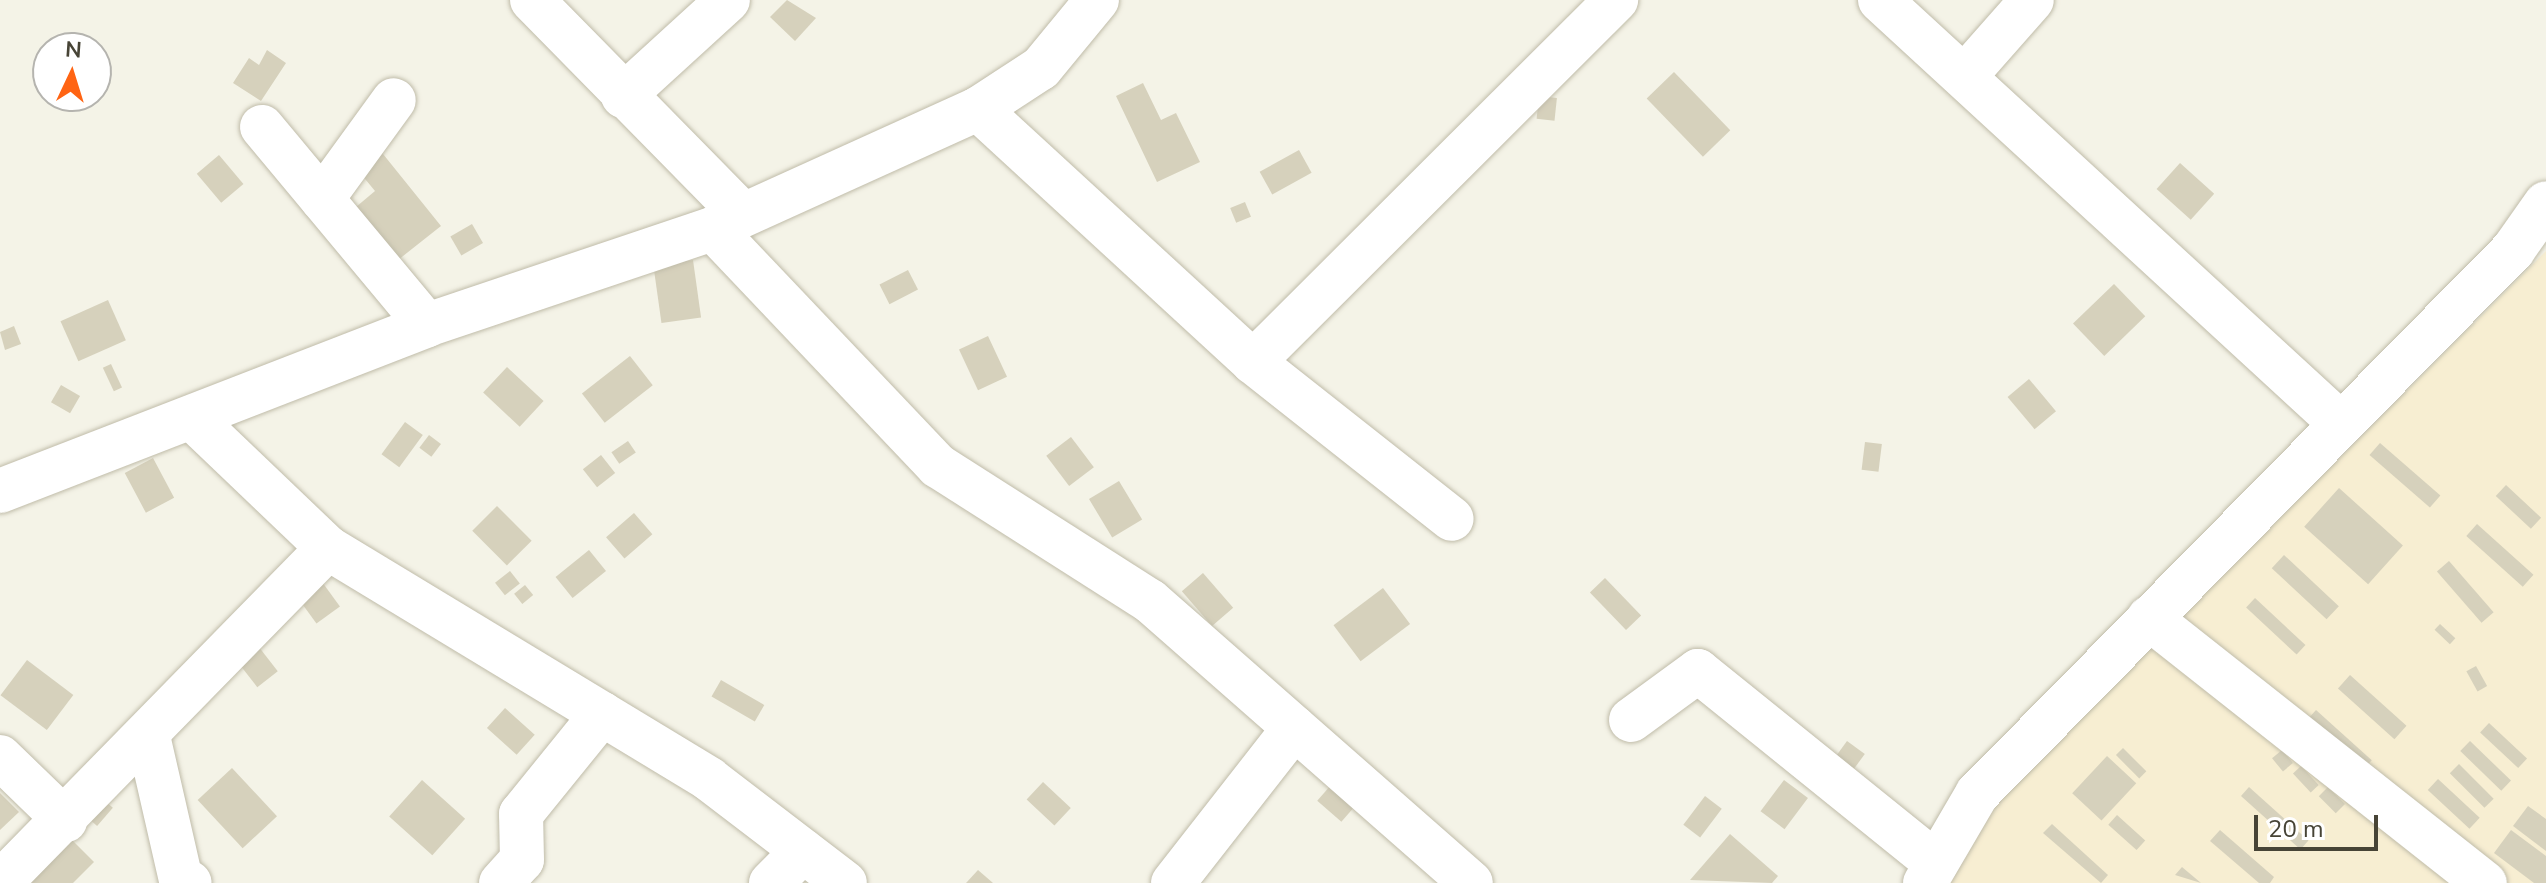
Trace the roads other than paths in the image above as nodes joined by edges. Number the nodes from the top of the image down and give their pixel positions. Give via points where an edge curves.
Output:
1 (532, 0) edge
2 (728, 0) edge
3 (1097, 0) edge
4 (1616, 0) edge
5 (1880, 0) edge
6 (2032, 0) edge
7 (1965, 76) junction
8 (623, 96) junction
9 (394, 100) dead end
10 (978, 109) junction
11 (262, 127) dead end
12 (322, 199) junction
13 (2546, 203) edge
14 (728, 221) junction
15 (2529, 253) edge
16 (427, 325) junction
17 (1253, 362) junction
18 (193, 419) junction
19 (2340, 423) junction
20 (0, 491) edge
21 (1452, 519) dead end
22 (328, 548) junction
23 (2149, 618) junction
24 (602, 714) junction
25 (1631, 720) dead end
26 (1294, 728) junction
27 (148, 736) junction
28 (0, 757) edge
29 (65, 820) junction
30 (803, 851) junction
31 (1930, 873) edge
32 (0, 883) edge
33 (190, 883) edge
34 (501, 883) edge
35 (771, 883) edge
36 (845, 883) edge
37 (1173, 883) edge
38 (1471, 883) edge
39 (2485, 883) edge

1 - 8 street
2 - 8 street
3 - 10 street via 1041,68
4 - 17 street
5 - 7 street
6 - 7 street
7 - 19 street
8 - 14 street
9 - 12 street
10 - 14 street
10 - 17 street
11 - 12 street
12 - 16 street
13 - 15 street
14 - 16 street
14 - 26 street via 938,466 1150,601
15 - 19 street
16 - 18 street
17 - 21 street
18 - 20 street
18 - 22 street
19 - 23 street
22 - 24 street
22 - 27 street
23 - 31 street via 1977,794
23 - 39 street
24 - 30 street via 709,779
24 - 34 street via 521,814 522,860
25 - 31 street via 1698,671
26 - 37 street
26 - 38 street
27 - 29 street
27 - 33 street via 181,880
28 - 29 street
29 - 32 street
30 - 35 street
30 - 36 street

